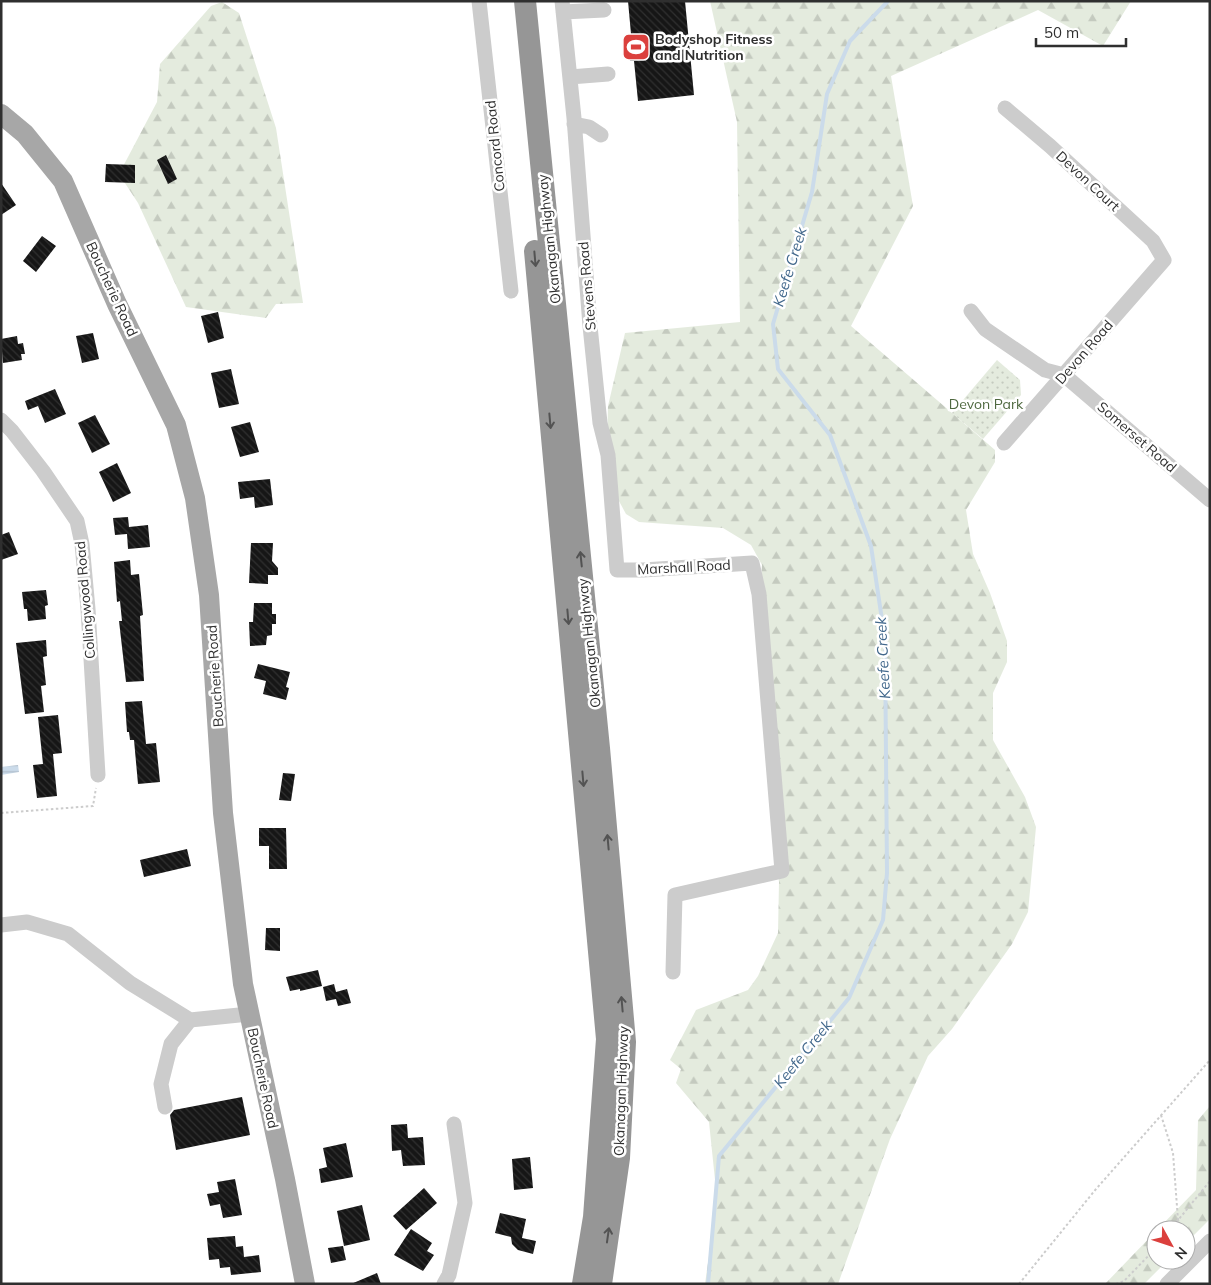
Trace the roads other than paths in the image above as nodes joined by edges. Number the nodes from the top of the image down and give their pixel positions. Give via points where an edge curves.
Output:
1 (479, 1) edge
2 (511, 1) edge
3 (525, 1) edge
4 (563, 7) edge
5 (604, 10) dead end
6 (608, 74) dead end
7 (570, 77) junction
8 (1005, 108) dead end
9 (1, 114) edge
10 (574, 124) junction
11 (601, 134) dead end
12 (1164, 260) joint
13 (511, 291) dead end
14 (970, 311) dead end
15 (1064, 375) junction
16 (1, 420) edge
17 (1004, 443) dead end
18 (1210, 500) edge
19 (617, 570) joint
20 (98, 775) road end
21 (1, 925) edge
22 (673, 972) dead end
23 (249, 1014) junction
24 (190, 1020) junction
25 (165, 1107) dead end
26 (454, 1124) dead end
27 (1210, 1241) edge
28 (1171, 1282) edge
29 (305, 1284) edge
30 (444, 1284) edge
31 (583, 1284) edge
32 (601, 1284) edge

1 - 13 street, Concord Road
2 -> 31 highway, Okanagan Highway via 606,1039 594,1217
32 -> 3 highway, Okanagan Highway via 619,1158 626,1042
4 - 5 street
4 - 7 street, Stevens Road
6 - 7 street
7 - 10 street, Stevens Road
8 - 12 street, Devon Court via 1153,241
9 - 23 main road, Boucherie Road via 25,134 62,181 176,425 195,498 209,595 223,813
10 - 11 street
10 - 19 street, Stevens Road via 590,326 600,423 608,455
12 - 15 street, Devon Road
14 - 15 street via 985,329 1037,365
15 - 17 street, Devon Road
15 - 18 street, Somerset Road
16 - 20 street, Collingwood Road via 43,471 77,521 88,609
19 - 22 street, Marshall Road via 752,563 759,594 782,871 675,895
21 - 24 street via 28,922 68,934 130,983
23 - 24 street
23 - 29 main road, Boucherie Road
24 - 25 street via 171,1044 160,1084
26 - 30 street via 464,1203 449,1275
27 - 28 street

